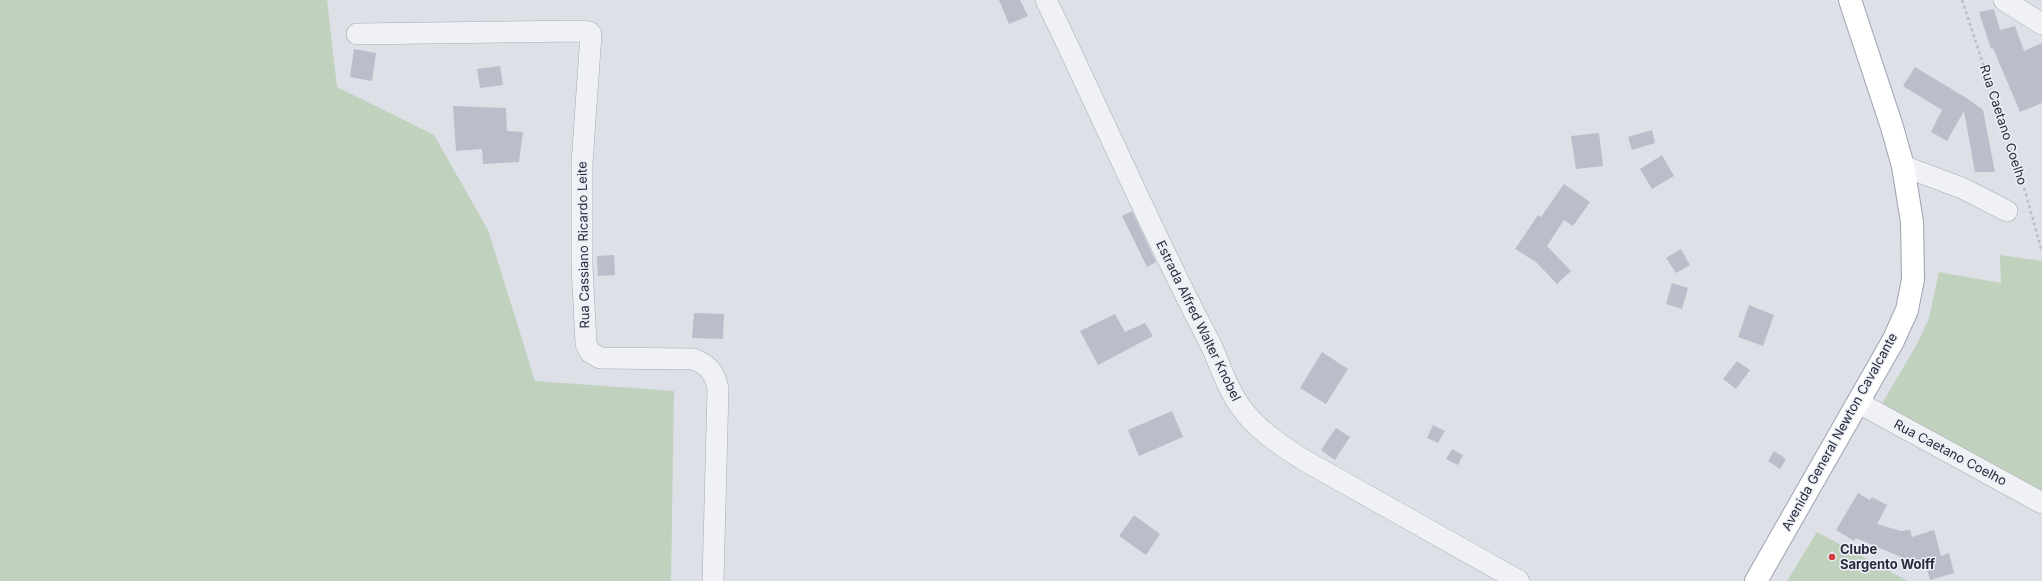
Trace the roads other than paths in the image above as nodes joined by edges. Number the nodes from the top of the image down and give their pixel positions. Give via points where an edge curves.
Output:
1 (1046, 0) edge
2 (1850, 0) edge
3 (2004, 0) edge
4 (2042, 24) edge
5 (357, 34) dead end
6 (1903, 166) junction
7 (2007, 211) dead end
8 (1858, 403) junction
9 (2042, 503) edge
10 (713, 581) edge
11 (1520, 581) edge
12 (1756, 581) edge

1 - 11 street, Estrada Alfred Walter Knobel via 1156,237 1240,406 1256,425 1276,442
2 - 6 main road, Avenida General Newton Cavalcante
3 - 4 street
5 - 10 street, Rua Cassiano Ricardo Leite via 584,31 591,34 582,164 582,265 586,344 590,352 605,359 702,362 716,377 718,389
6 - 7 street via 1962,188
6 - 8 main road, Avenida General Newton Cavalcante via 1912,222 1913,279 1907,310 1900,326
8 - 9 street, Rua Caetano Coelho
8 - 12 main road, Avenida General Newton Cavalcante

